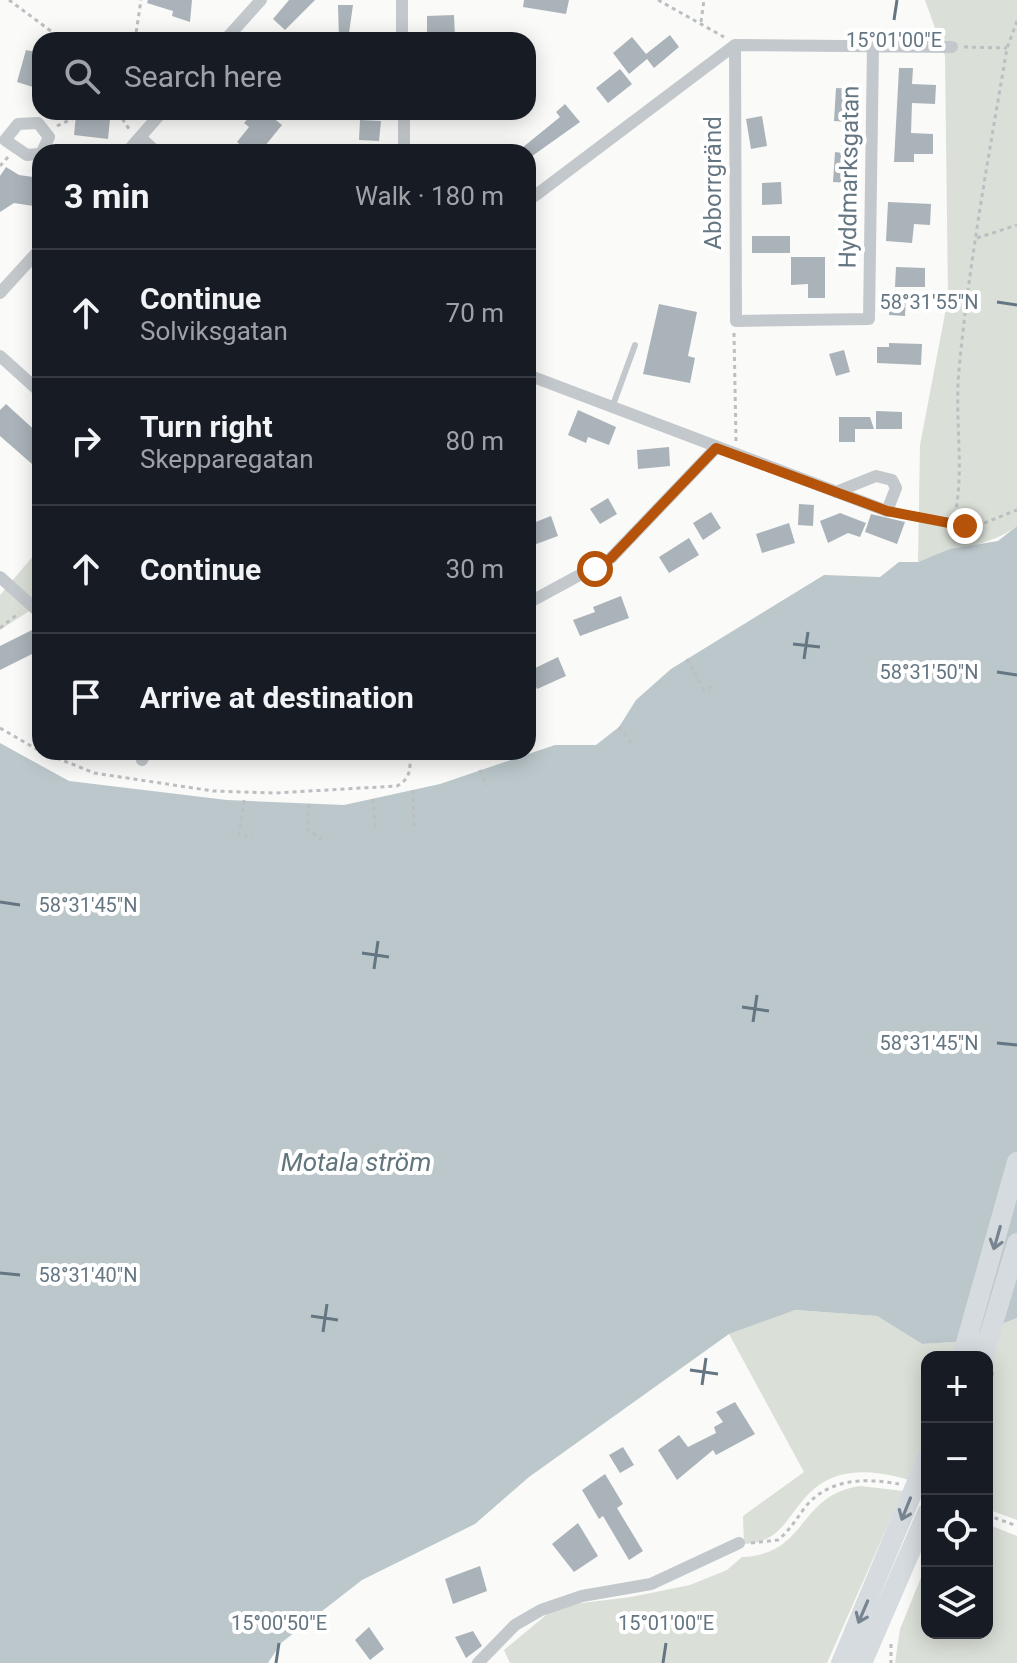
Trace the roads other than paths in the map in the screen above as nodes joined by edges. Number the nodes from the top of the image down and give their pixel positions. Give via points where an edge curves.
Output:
1 (261, 0) edge
2 (402, 0) edge
3 (232, 32) edge
4 (402, 32) edge
5 (735, 45) junction
6 (873, 47) junction
7 (952, 47) road end
8 (155, 120) edge
9 (404, 120) edge
10 (140, 137) junction
11 (3, 138) edge
12 (48, 144) edge
13 (134, 144) edge
14 (147, 144) edge
15 (404, 144) edge
16 (32, 154) edge
17 (536, 195) edge
18 (32, 258) edge
19 (0, 293) edge
20 (736, 321) joint
21 (635, 345) dead end
22 (0, 356) edge
23 (536, 378) edge
24 (32, 385) edge
25 (613, 405) junction
26 (716, 448) junction
27 (836, 492) junction
28 (0, 577) edge
29 (536, 599) edge
30 (32, 605) edge
31 (1017, 1162) edge
32 (1017, 1243) edge
33 (964, 1351) edge
34 (985, 1351) edge
35 (921, 1478) edge
36 (921, 1523) edge
37 (739, 1543) road end
38 (895, 1565) junction
39 (478, 1663) edge
40 (841, 1663) edge
41 (862, 1663) edge

1 - 3 street
2 - 4 street
5 - 6 street
5 - 17 street
5 - 20 street, Abborrgränd
6 - 7 street
6 - 20 street, Hyddmarksgatan via 869,319
8 - 10 street
9 - 15 street
10 - 13 street
10 - 14 street
11 - 12 street via 13,127 38,123 47,131
11 - 16 street
18 - 19 street
21 - 25 lane
22 - 24 street
23 - 25 street
25 - 26 street
26 - 27 street
26 - 29 street via 611,558
27 - 27 street via 884,476 896,488 887,511
28 - 30 street
31 -> 33 highway
32 - 34 highway
35 -> 38 highway
36 - 38 highway
37 - 39 street via 651,1584 582,1596 541,1610 515,1625
38 -> 40 highway
38 - 41 highway

